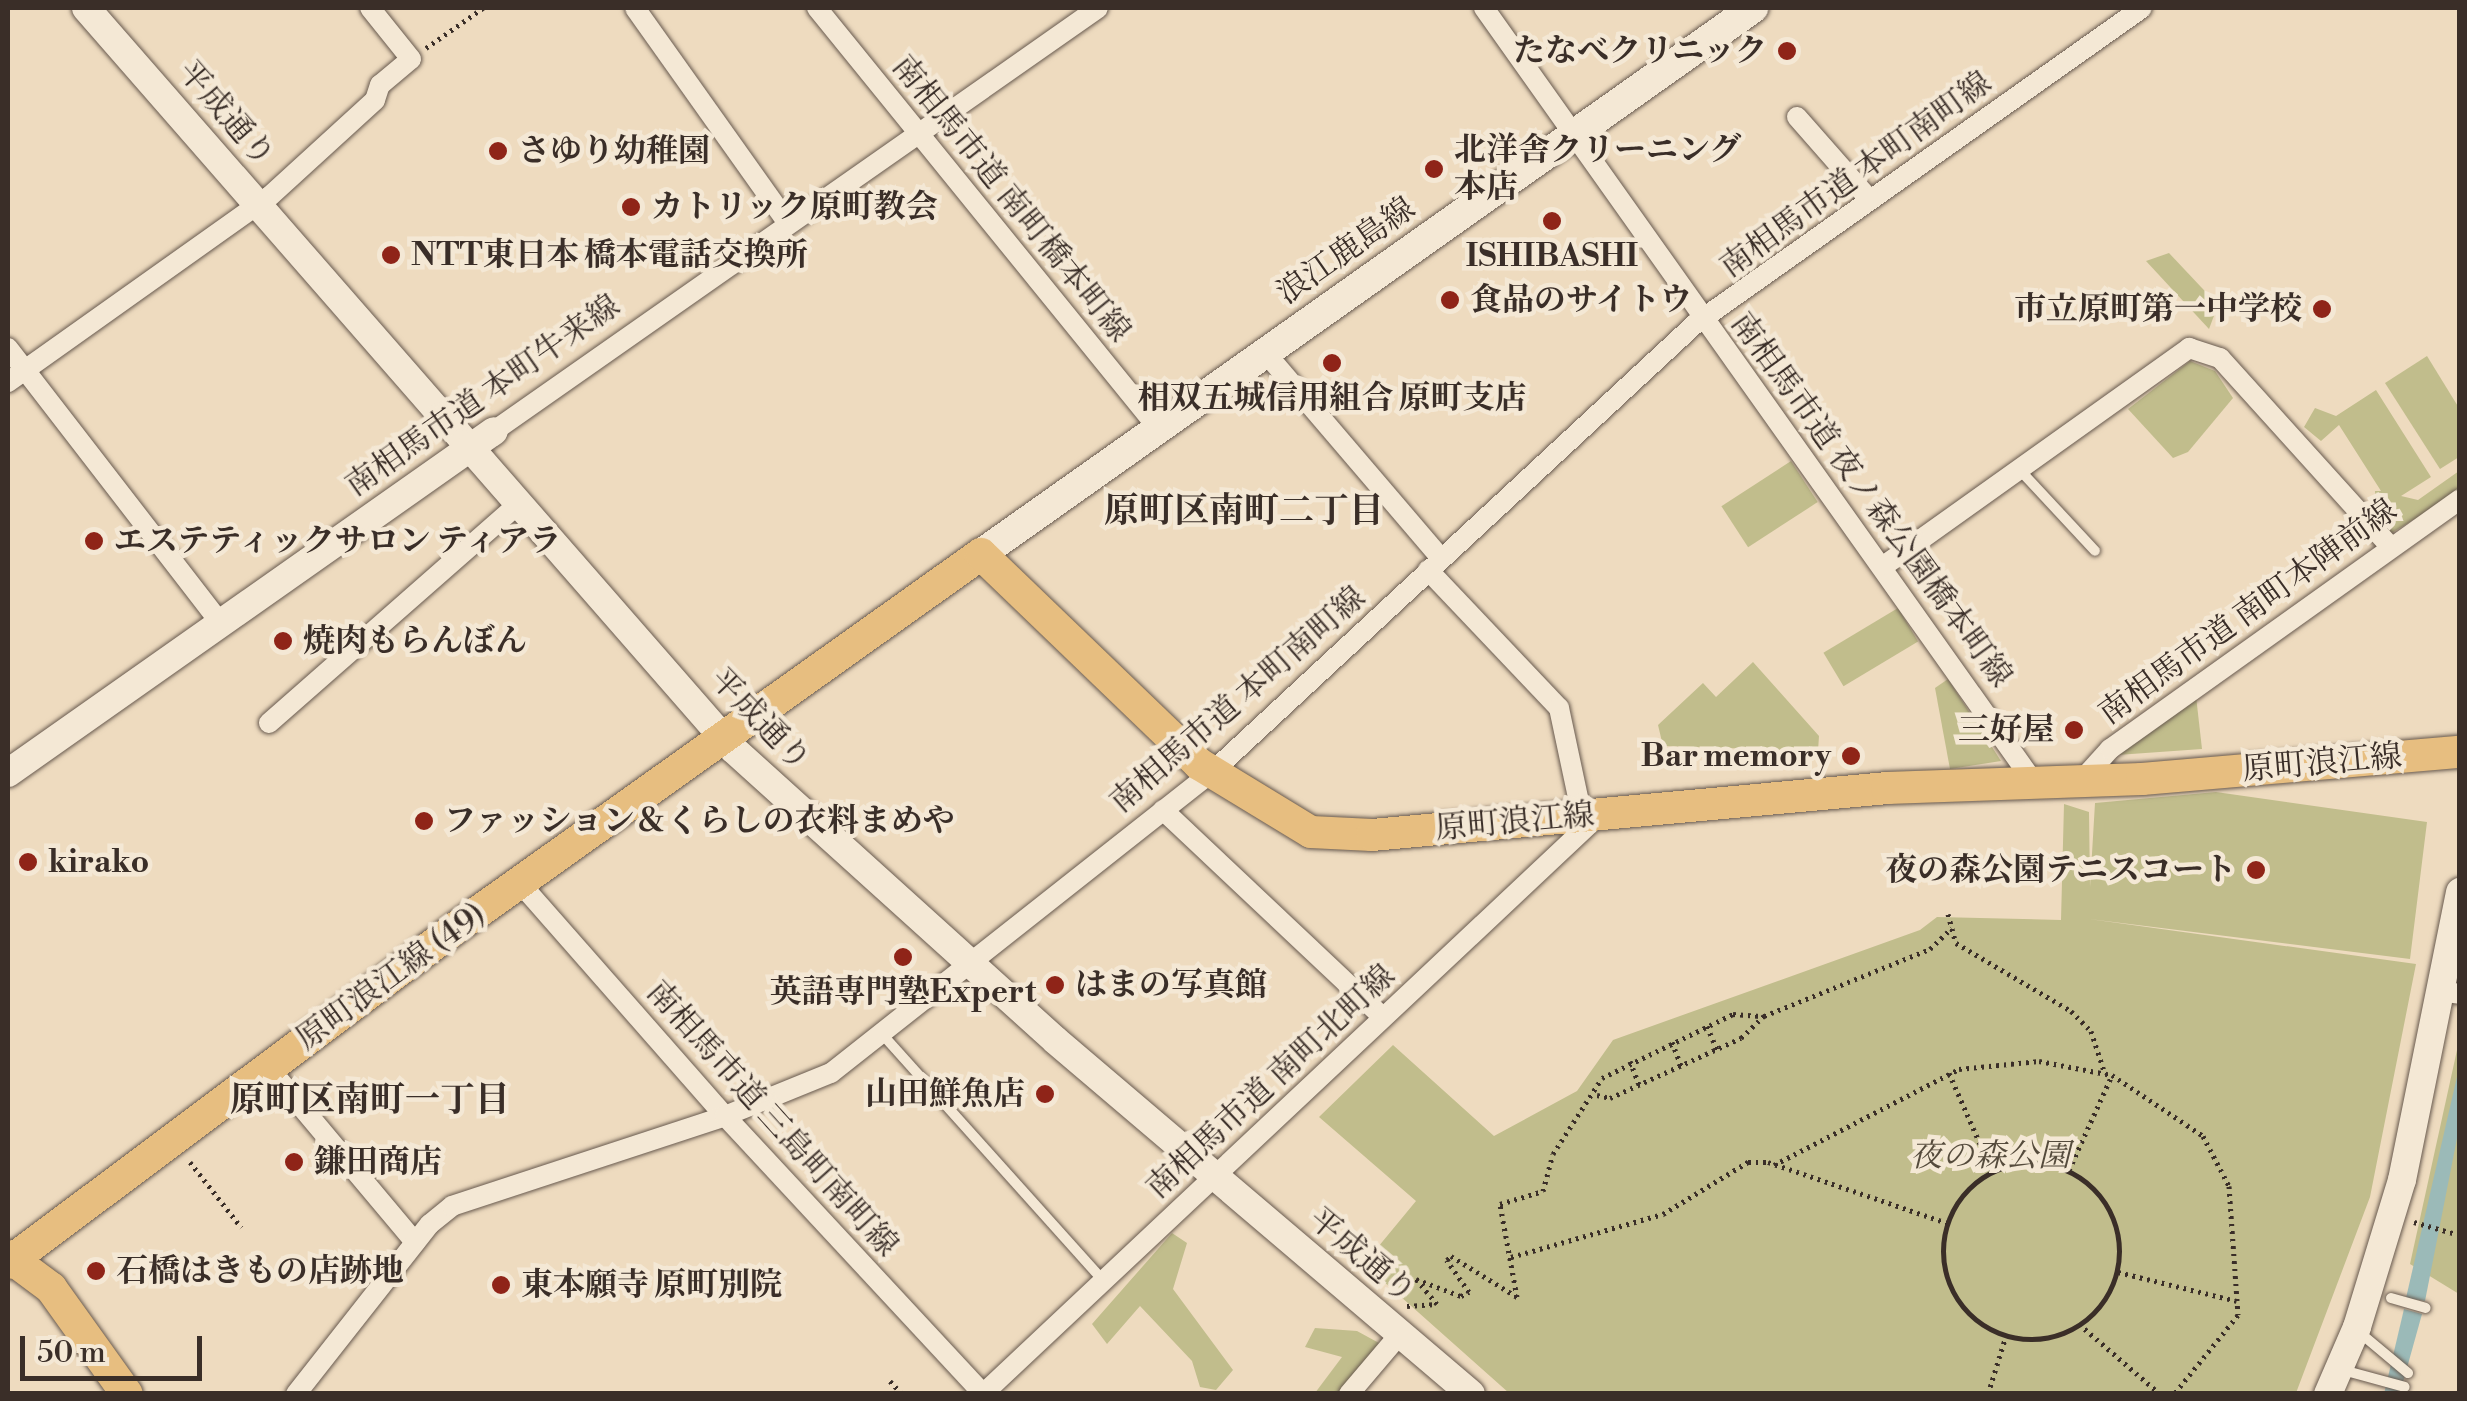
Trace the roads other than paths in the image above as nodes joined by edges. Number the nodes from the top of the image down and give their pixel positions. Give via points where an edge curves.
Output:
1 (86, 8) edge
2 (370, 8) edge
3 (635, 8) edge
4 (817, 8) edge
5 (1098, 8) edge
6 (1484, 8) edge
7 (1753, 8) edge
8 (2139, 8) edge
9 (1798, 117) dead end
10 (916, 131) junction
11 (1575, 135) junction
12 (1869, 199) junction
13 (258, 203) junction
14 (788, 223) junction
15 (1704, 318) junction
16 (8, 348) edge
17 (1264, 351) junction
18 (16, 376) edge
19 (1158, 428) junction
20 (483, 439) junction
21 (2018, 468) junction
22 (2460, 499) edge
23 (521, 502) junction
24 (2389, 545) junction
25 (2095, 551) dead end
26 (981, 554) junction
27 (1434, 564) junction
28 (1885, 566) junction
29 (220, 622) junction
30 (269, 723) dead end
31 (725, 735) junction
32 (2460, 752) edge
33 (8, 773) edge
34 (1211, 773) junction
35 (2080, 783) junction
36 (2035, 784) junction
37 (1163, 810) junction
38 (1590, 815) junction
39 (520, 882) junction
40 (2460, 892) edge
41 (970, 963) junction
42 (2449, 993) edge
43 (1383, 1017) junction
44 (882, 1034) junction
45 (268, 1067) junction
46 (725, 1116) junction
47 (1214, 1177) junction
48 (416, 1242) junction
49 (9, 1259) edge
50 (1104, 1281) junction
51 (2390, 1298) dead end
52 (2426, 1308) dead end
53 (2356, 1330) junction
54 (1400, 1334) junction
55 (2408, 1373) dead end
56 (2333, 1381) edge
57 (2405, 1388) dead end
58 (127, 1394) edge
59 (296, 1394) edge
60 (983, 1394) edge
61 (1349, 1394) edge
62 (1471, 1394) edge

1 - 13 street, 平成通り
2 - 13 street via 412,59
3 - 14 street
4 - 10 street, 南相馬市道 南町橋本町線
5 - 10 street, 南相馬市道 本町牛来線
6 - 11 street, 南相馬市道 夜ノ森公園橋本町線
7 - 11 main road, 浪江鹿島線
8 - 12 street, 南相馬市道 本町南町線
9 - 12 street
10 - 14 street, 南相馬市道 本町牛来線
10 - 19 street, 南相馬市道 南町橋本町線
11 - 15 street, 南相馬市道 夜ノ森公園橋本町線
11 - 17 main road, 浪江鹿島線
12 - 15 street, 南相馬市道 本町南町線
13 - 18 street
13 - 20 street, 平成通り
14 - 20 street, 南相馬市道 本町牛来線
15 - 27 street, 南相馬市道 本町南町線
15 - 28 street, 南相馬市道 夜ノ森公園橋本町線
16 - 18 street
17 - 19 main road, 浪江鹿島線
17 - 27 street
18 - 29 street
19 - 26 main road, 浪江鹿島線
20 - 23 street, 平成通り
20 - 29 street, 南相馬市道 本町牛来線
21 - 24 street via 2178,350 2201,350 2220,358
21 - 25 lane
21 - 28 street
22 - 24 street, 南相馬市道 南町本陣前線
23 - 30 street
23 - 31 street, 平成通り
24 - 35 street, 南相馬市道 南町本陣前線 via 2110,750
26 - 31 main road
26 - 34 main road, 原町浪江線
27 - 34 street, 南相馬市道 本町南町線
27 - 38 street via 1560,708
28 - 36 street, 南相馬市道 夜ノ森公園橋本町線
29 - 33 street, 南相馬市道 本町牛来線
31 - 39 main road, 原町浪江線 (49)
31 - 41 street, 平成通り
32 - 35 main road, 原町浪江線
34 - 37 street, 南相馬市道 本町南町線
34 - 38 main road, 原町浪江線 via 1288,822 1324,834
35 - 36 main road, 原町浪江線
36 - 38 main road, 原町浪江線 via 1886,788
37 - 41 street, 南相馬市道 本町南町線
37 - 43 street
38 - 43 street, 南相馬市道 南町北町線
39 - 45 main road, 原町浪江線 (49)
39 - 46 street, 南相馬市道 三島町南町線
40 - 42 street
41 - 44 street, 南相馬市道 本町南町線
41 - 47 street, 平成通り
42 - 53 street
43 - 47 street, 南相馬市道 南町北町線
44 - 46 street, 南相馬市道 本町南町線 via 826,1077
44 - 50 lane
45 - 48 street
45 - 49 main road, 原町浪江線 (49)
46 - 48 street, 南相馬市道 本町南町線 via 463,1201 438,1216
46 - 60 street, 南相馬市道 三島町南町線
47 - 50 street, 南相馬市道 南町北町線
47 - 54 street, 平成通り
48 - 59 street, 南相馬市道 本町南町線
49 - 58 main road via 51,1288
50 - 60 street, 南相馬市道 南町北町線
51 - 52 lane
53 - 55 lane
53 - 56 street
54 - 61 street
54 - 62 street, 平成通り
56 - 57 lane

